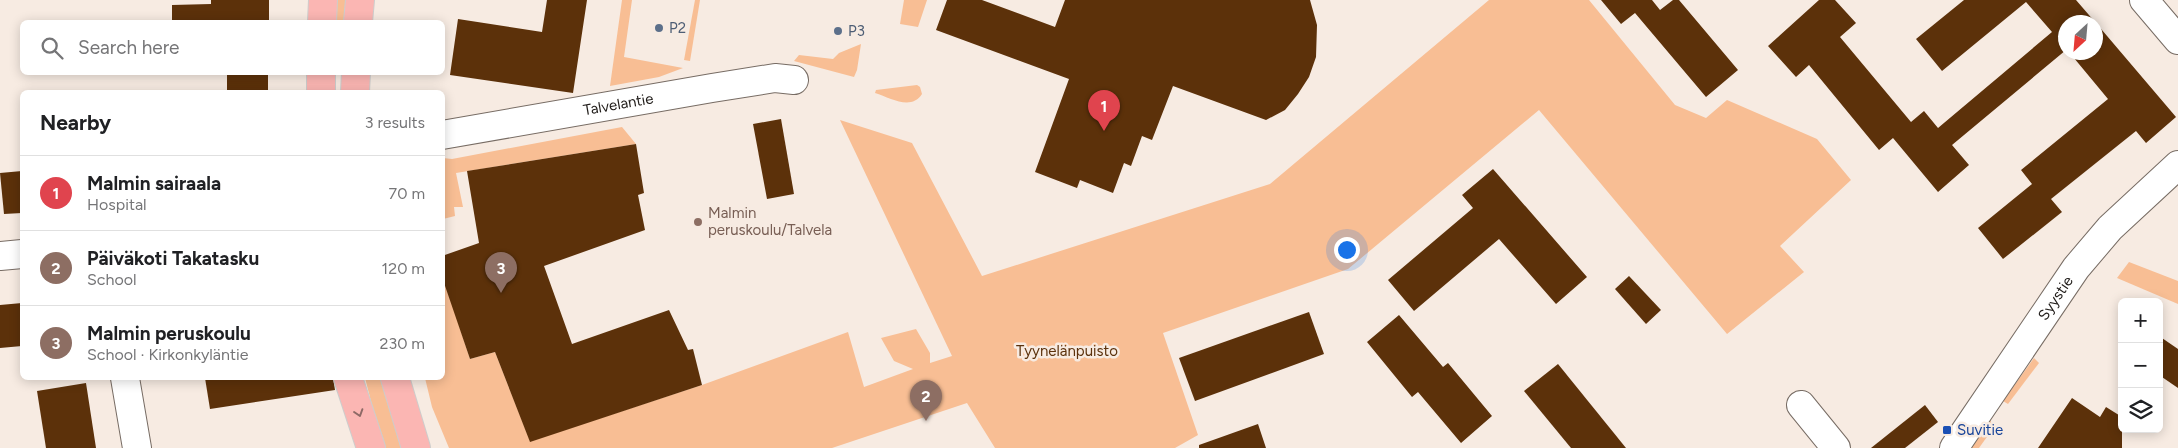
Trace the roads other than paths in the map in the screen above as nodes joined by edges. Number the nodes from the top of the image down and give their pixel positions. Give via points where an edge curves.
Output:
1 (323, 0) edge
2 (360, 0) edge
3 (2144, 0) edge
4 (322, 20) edge
5 (358, 20) edge
6 (2178, 40) edge
7 (321, 75) edge
8 (356, 75) edge
9 (794, 80) dead end
10 (321, 90) edge
11 (355, 90) edge
12 (445, 134) edge
13 (2178, 165) edge
14 (20, 254) edge
15 (0, 256) edge
16 (125, 380) edge
17 (349, 380) edge
18 (396, 380) edge
19 (1801, 405) dead end
20 (137, 448) edge
21 (371, 448) edge
22 (416, 448) edge
23 (1836, 448) edge
24 (1954, 448) edge

1 - 4 main road
2 - 5 main road
3 - 6 street
7 - 10 main road
8 - 11 main road
9 - 12 street, Talvelantie via 775,78 721,86
13 - 24 street, Syystie via 2110,228 2081,262
14 - 15 street
16 - 20 street
17 -> 21 main road
18 - 22 main road
19 - 23 street

